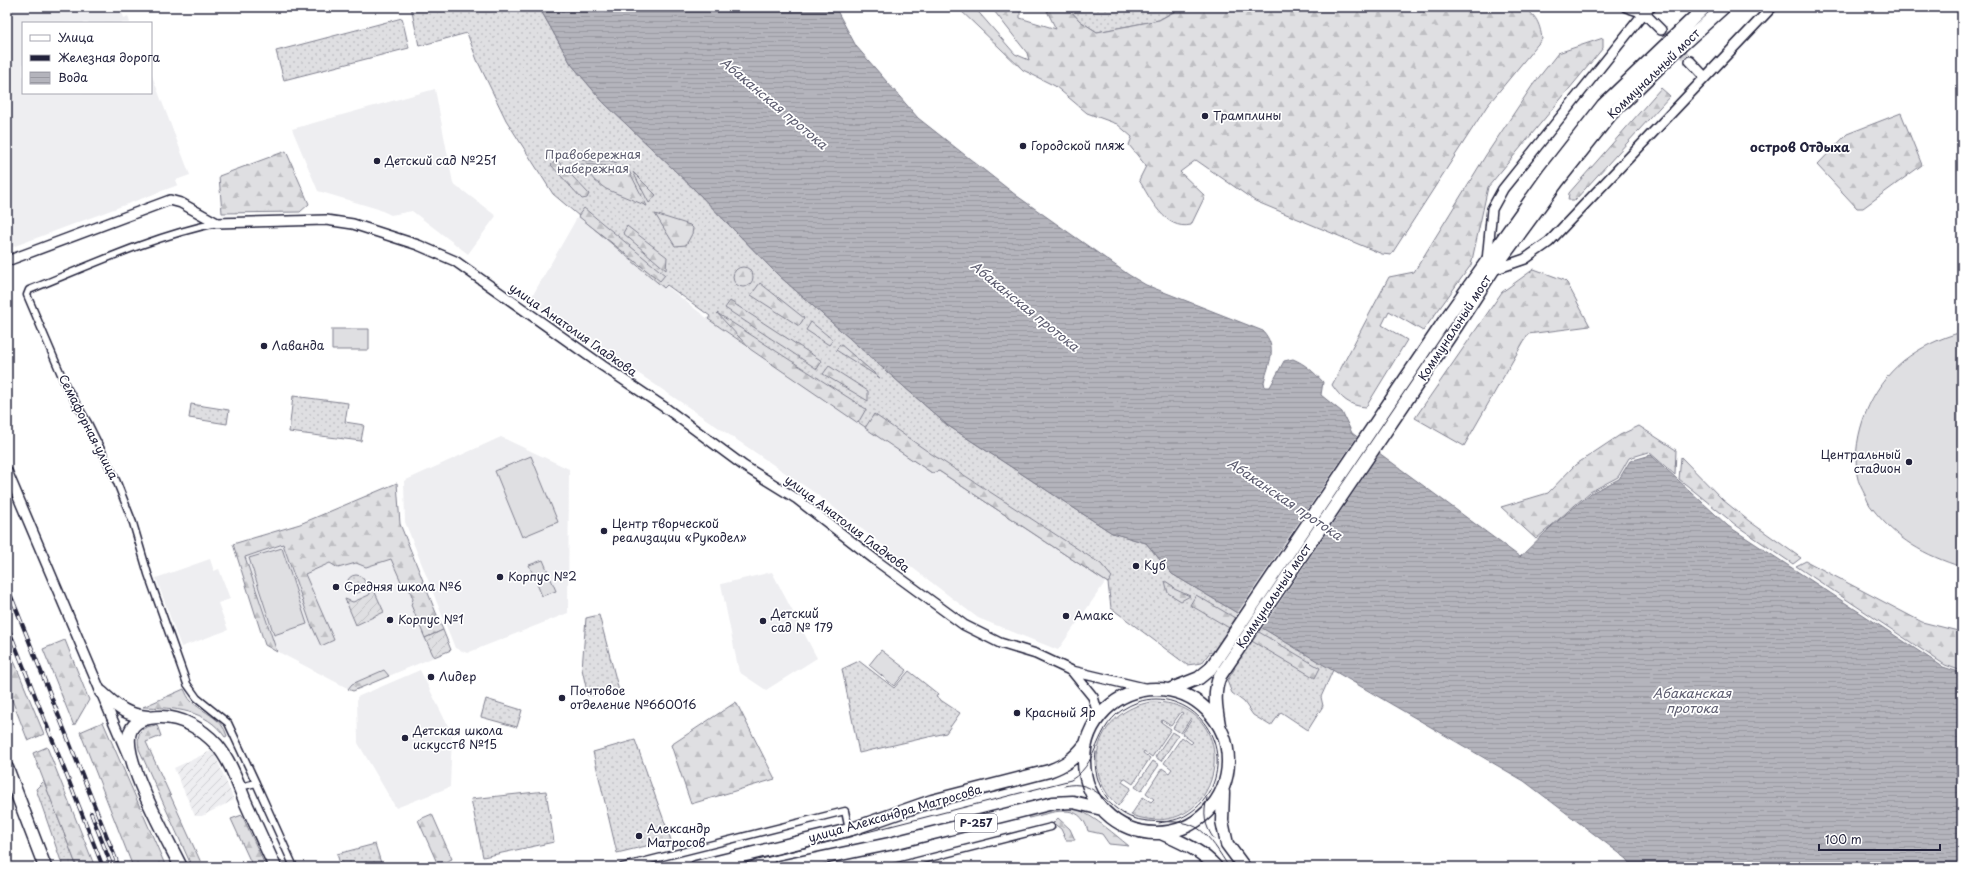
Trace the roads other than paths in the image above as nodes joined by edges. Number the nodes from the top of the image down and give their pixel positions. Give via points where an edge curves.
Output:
1 (1626, 7) edge
2 (1705, 7) edge
3 (1724, 7) edge
4 (1772, 7) edge
5 (1647, 10) edge
6 (1661, 30) tunnel mouth
7 (1690, 61) tunnel mouth
8 (1705, 77) junction
9 (217, 223) junction
10 (7, 261) edge
11 (1490, 266) junction
12 (7, 471) edge
13 (1072, 671) junction
14 (1215, 673) junction
15 (1148, 689) junction
16 (1169, 690) junction
17 (101, 692) junction
18 (154, 717) junction
19 (1099, 717) junction
20 (1219, 725) junction
21 (1086, 744) junction
22 (7, 768) edge
23 (136, 773) junction
24 (256, 783) junction
25 (240, 787) junction
26 (1223, 789) junction
27 (1102, 809) junction
28 (1051, 828) dead end
29 (849, 830) junction
30 (1161, 833) junction
31 (45, 867) edge
32 (181, 867) edge
33 (275, 867) edge
34 (294, 867) edge
35 (622, 867) edge
36 (696, 867) edge
37 (779, 867) edge
38 (894, 867) edge
39 (1216, 867) edge
40 (1244, 867) edge

1 - 5 main road
2 - 11 highway, Коммунальный мост via 1603,106 1549,174
3 - 11 highway, Коммунальный мост via 1611,114
4 - 8 main road
5 - 6 main road
5 - 11 main road via 1497,198 1492,209
7 - 8 main road
8 - 11 main road via 1549,242 1525,259
9 - 10 main road, улица Анатолия Гладкова via 181,203 170,200
9 - 13 main road, улица Анатолия Гладкова via 341,221 391,235 455,261 744,466 797,500 964,625 1000,643 1036,654
9 - 24 street, Семафорная улица via 189,228 117,255 29,290 27,295 66,386 88,423 116,480 133,522 148,574 187,684 197,698 228,723
11 - 14 highway, Коммунальный мост via 1456,327
11 - 14 highway, Коммунальный мост via 1445,320
12 - 17 main road
13 - 15 main road
13 - 19 main road via 1093,696
14 - 16 highway
14 - 20 highway
15 - 16 highway, Р-257
15 - 19 highway, Р-257 via 1117,700
16 - 20 highway, Р-257 via 1181,693 1203,706
17 - 18 highway via 116,706 133,716
17 - 23 main road
18 - 23 highway via 140,721 130,731 129,748
18 - 25 highway via 186,722 204,732 229,762
19 - 21 highway, Р-257 via 1089,733
20 - 26 highway, Р-257 via 1228,755
21 - 27 highway, Р-257 via 1086,779
21 - 29 highway, улица Александра Матросова / Р-257 via 1074,759 1063,766 932,801
22 - 31 highway
23 - 32 highway
24 - 25 street
24 - 34 street, Семафорная улица
25 - 33 highway
26 - 30 highway, Р-257 via 1213,806 1198,820 1180,829
26 - 40 highway via 1222,821 1227,844
27 - 30 highway, Р-257 via 1122,825 1134,830
27 - 37 highway, улица Александра Матросова / Р-257 via 1073,802 1053,803 889,844
28 - 38 street
29 - 35 street via 844,811
29 - 36 highway, улица Александра Матросова / Р-257
30 - 39 highway via 1202,854

